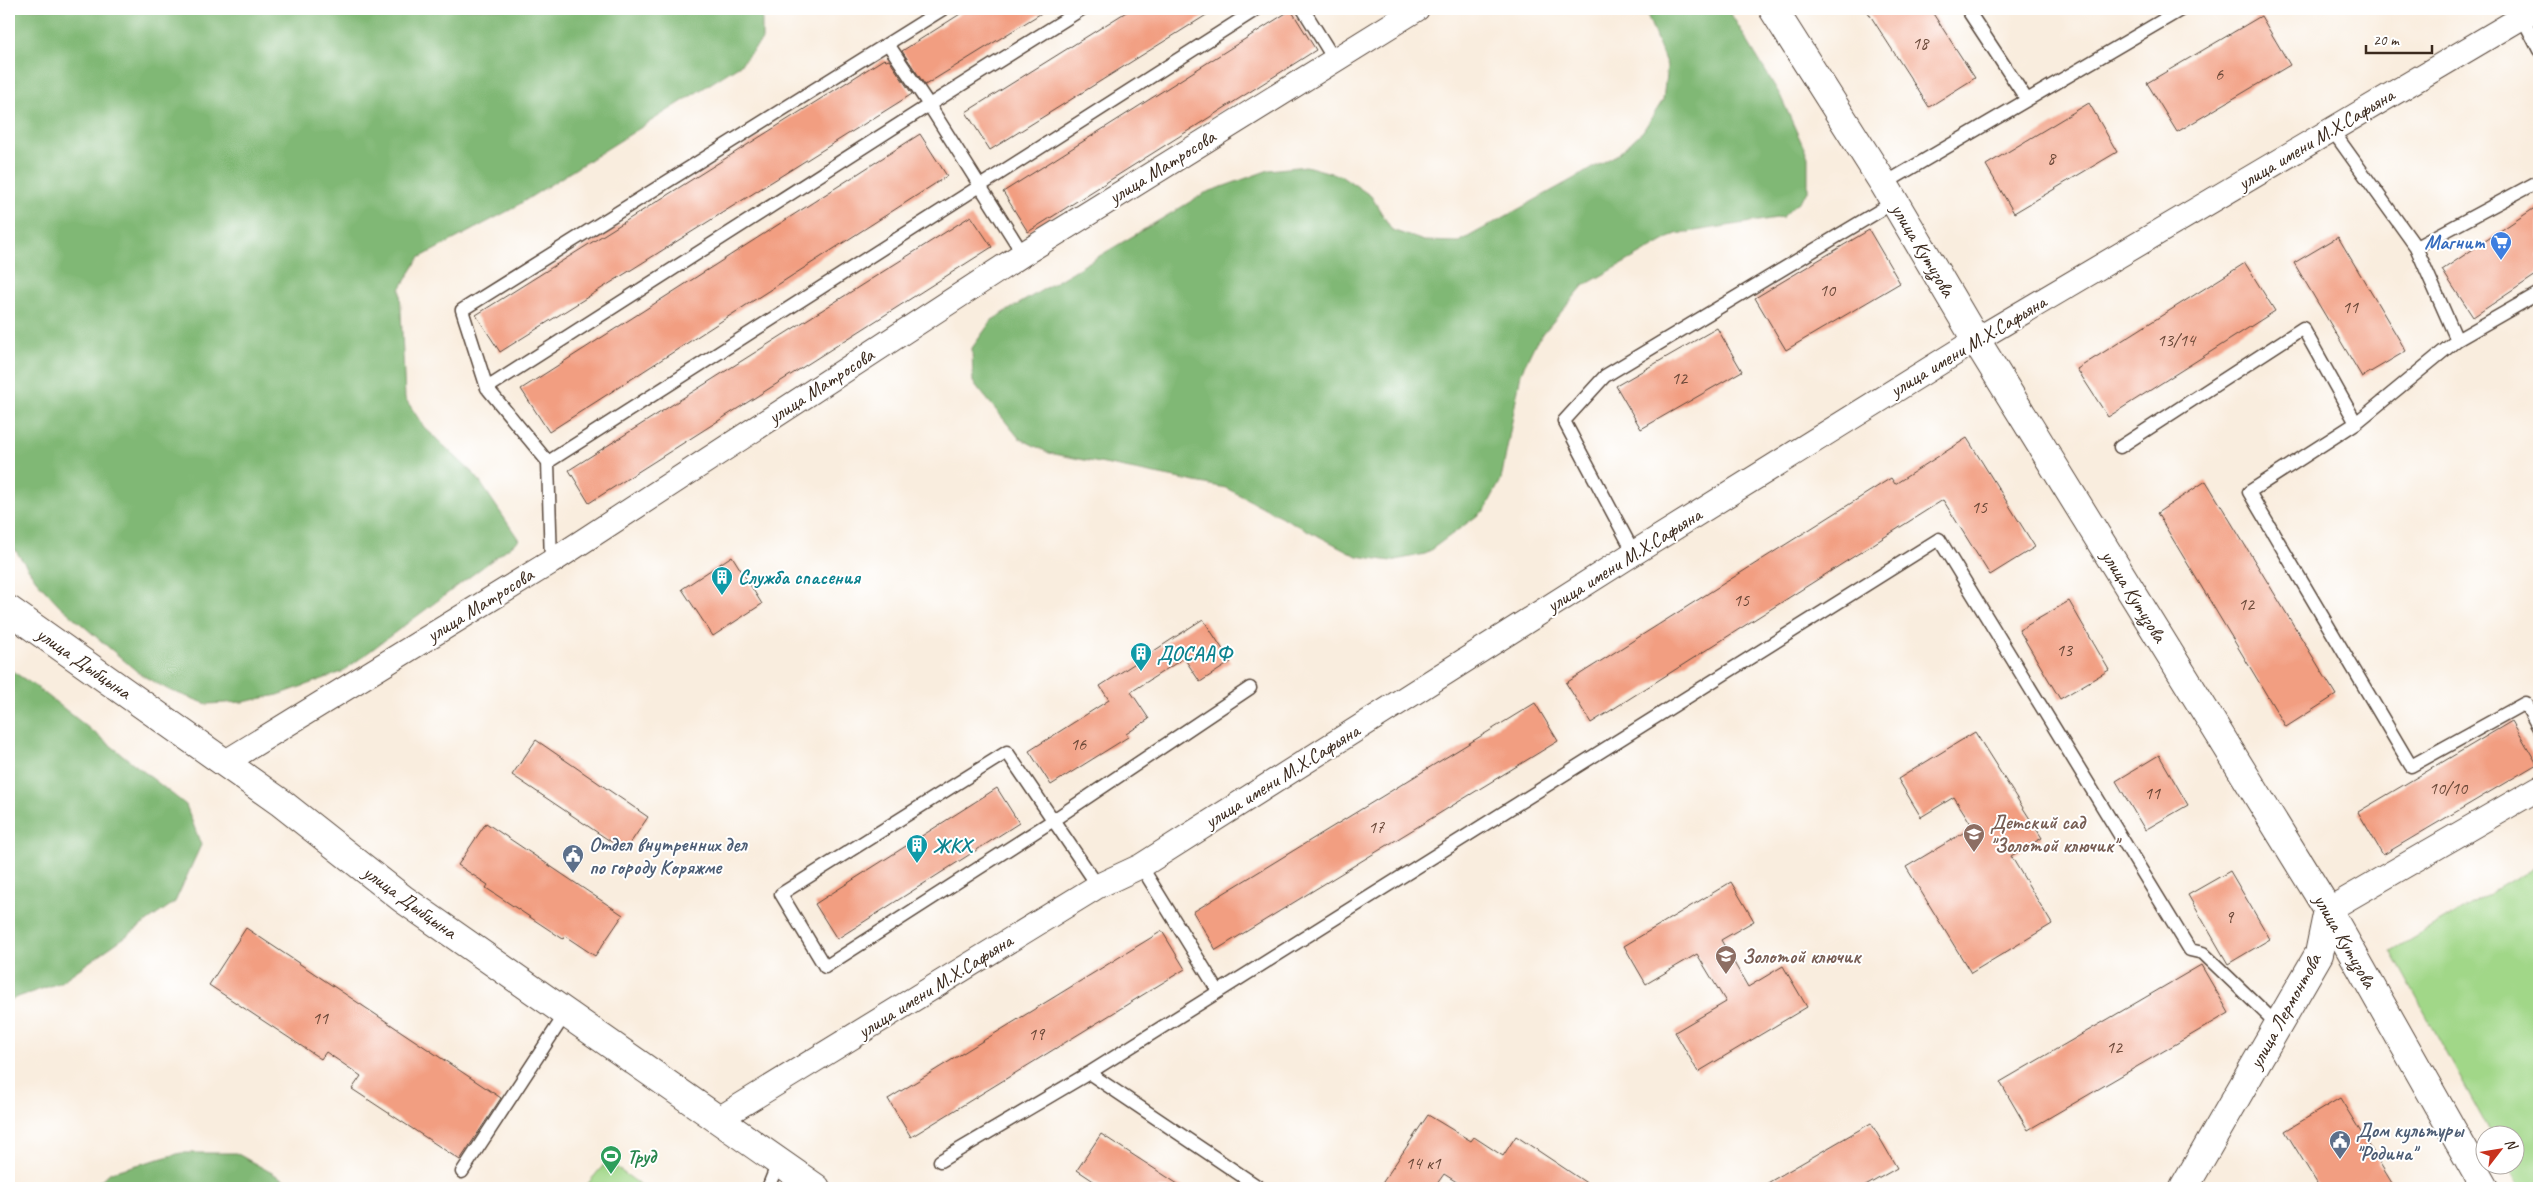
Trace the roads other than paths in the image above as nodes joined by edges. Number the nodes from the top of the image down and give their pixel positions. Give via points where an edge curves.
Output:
1 (943, 9) edge
2 (1082, 9) edge
3 (1256, 9) edge
4 (1303, 9) edge
5 (1417, 9) edge
6 (1774, 9) edge
7 (1967, 9) edge
8 (2182, 9) edge
9 (2529, 13) edge
10 (888, 44) junction
11 (2539, 50) edge
12 (1334, 59) junction
13 (2027, 100) junction
14 (929, 105) junction
15 (2332, 130) junction
16 (2539, 181) edge
17 (980, 186) junction
18 (1889, 193) junction
19 (2416, 246) junction
20 (1023, 254) junction
21 (2539, 292) edge
22 (1976, 340) junction
23 (2457, 340) junction
24 (487, 388) junction
25 (2356, 423) junction
26 (2120, 447) dead end
27 (548, 462) junction
28 (1634, 553) junction
29 (551, 562) junction
30 (9, 610) edge
31 (1250, 688) dead end
32 (2539, 728) edge
33 (224, 763) junction
34 (2539, 788) edge
35 (1052, 820) junction
36 (1141, 866) junction
37 (1098, 886) junction
38 (2328, 910) junction
39 (1218, 991) junction
40 (566, 1013) junction
41 (2278, 1025) junction
42 (1089, 1073) junction
43 (717, 1120) junction
44 (940, 1161) dead end
45 (778, 1163) junction
46 (462, 1172) dead end
47 (768, 1188) edge
48 (816, 1188) edge
49 (1260, 1188) edge
50 (2184, 1188) edge
51 (2485, 1188) edge

1 - 10 lane
2 - 14 lane
3 - 17 lane
4 - 12 lane
5 - 12 street, улица Матросова
6 - 18 street, улица Кутузова
7 - 13 lane
8 - 13 lane
9 - 11 lane
9 - 15 street, улица имени М.Х.Сафьяна
10 - 14 lane
10 - 24 lane via 462,310
12 - 20 street, улица Матросова
13 - 18 lane
14 - 17 lane
14 - 24 lane
15 - 19 lane
15 - 22 street, улица имени М.Х.Сафьяна
16 - 19 lane
17 - 20 lane
17 - 27 lane
18 - 22 street, улица Кутузова
18 - 28 lane via 1605,376 1564,421
19 - 23 lane
20 - 29 street, улица Матросова
21 - 23 lane
22 - 28 street, улица имени М.Х.Сафьяна
22 - 38 street, улица Кутузова
23 - 25 lane
24 - 27 lane
25 - 26 lane via 2303,328
25 - 32 lane via 2249,492 2411,766 2525,703
27 - 29 lane
28 - 36 street, улица имени М.Х.Сафьяна
29 - 33 street, улица Матросова
30 - 33 street, улица Дыбцына
31 - 35 lane
33 - 40 street, улица Дыбцына via 280,802 403,899
34 - 38 street
35 - 35 lane via 1007,752 781,894 825,967
35 - 37 lane
36 - 37 street, улица имени М.Х.Сафьяна
36 - 39 lane
37 - 43 street, улица имени М.Х.Сафьяна
38 - 41 street, улица Лермонтова via 2319,954
38 - 51 street, улица Кутузова
39 - 41 lane via 1938,539 2190,950 2203,953
39 - 42 lane
40 - 43 street, улица Дыбцына
40 - 46 lane
41 - 50 street, улица Лермонтова
42 - 44 lane
42 - 49 lane
43 - 45 street, улица Дыбцына
45 - 47 lane
45 - 48 street, улица Дыбцына

